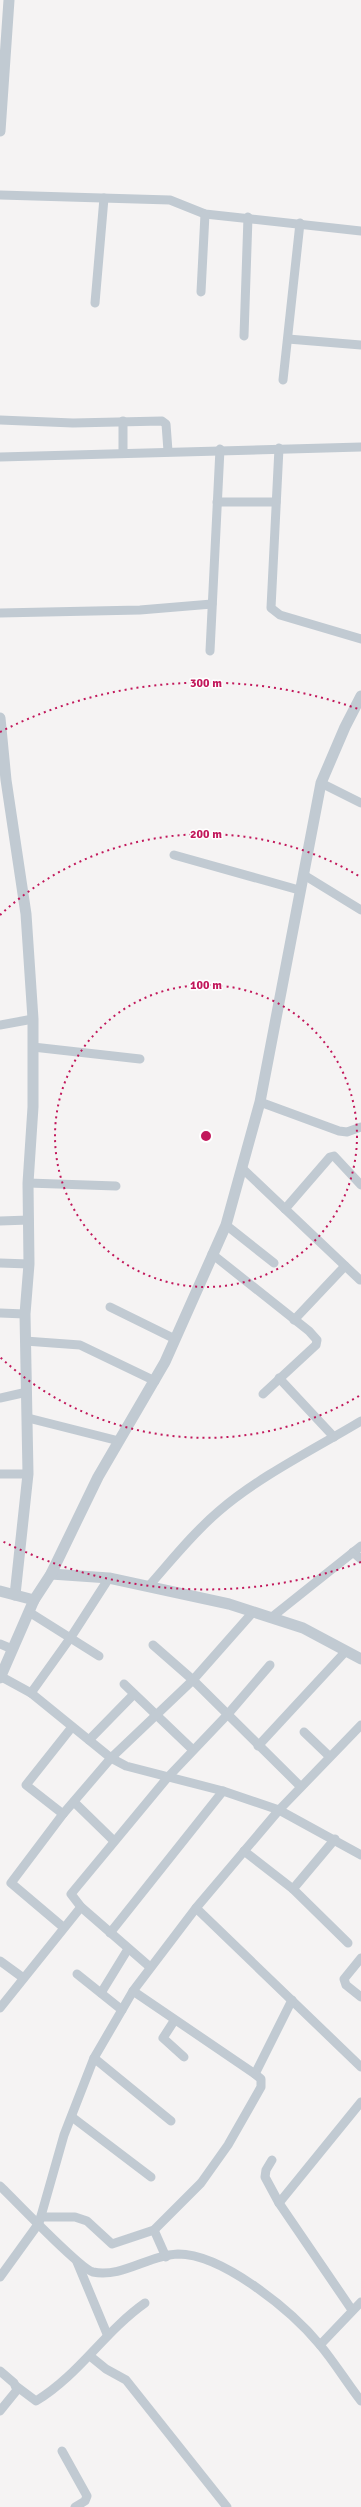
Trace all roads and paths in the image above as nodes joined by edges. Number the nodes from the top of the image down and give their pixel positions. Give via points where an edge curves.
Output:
1 (9, 0) edge
2 (1, 90) edge
3 (0, 131) edge
4 (0, 195) edge
5 (104, 198) junction
6 (205, 214) junction
7 (248, 217) junction
8 (300, 223) junction
9 (361, 231) edge
10 (200, 292) dead end
11 (95, 303) dead end
12 (244, 336) dead end
13 (288, 339) junction
14 (361, 345) edge
15 (283, 380) dead end
16 (0, 420) edge
17 (123, 421) junction
18 (361, 447) edge
19 (279, 448) junction
20 (220, 449) junction
21 (168, 451) junction
22 (123, 453) junction
23 (0, 457) edge
24 (218, 502) junction
25 (276, 502) junction
26 (212, 604) junction
27 (0, 613) edge
28 (361, 639) edge
29 (210, 651) dead end
30 (361, 696) edge
31 (0, 718) edge
32 (3, 781) edge
33 (321, 783) junction
34 (361, 803) edge
35 (174, 855) dead end
36 (304, 875) junction
37 (299, 890) junction
38 (361, 910) edge
39 (33, 1019) junction
40 (0, 1025) edge
41 (33, 1047) junction
42 (140, 1059) dead end
43 (260, 1102) junction
44 (361, 1126) edge
45 (243, 1168) junction
46 (28, 1183) junction
47 (361, 1185) edge
48 (116, 1186) dead end
49 (285, 1208) junction
50 (29, 1220) junction
51 (0, 1221) edge
52 (226, 1225) junction
53 (212, 1254) junction
54 (0, 1263) edge
55 (274, 1263) dead end
56 (29, 1264) junction
57 (345, 1266) junction
58 (360, 1280) dead end
59 (110, 1307) dead end
60 (0, 1313) edge
61 (25, 1314) junction
62 (294, 1320) junction
63 (175, 1340) junction
64 (25, 1341) junction
65 (279, 1378) junction
66 (155, 1381) junction
67 (27, 1392) junction
68 (263, 1394) dead end
69 (0, 1398) edge
70 (28, 1418) junction
71 (361, 1421) edge
72 (334, 1437) junction
73 (119, 1442) junction
74 (0, 1474) edge
75 (28, 1474) junction
76 (357, 1549) edge
77 (361, 1559) edge
78 (51, 1574) junction
79 (109, 1578) junction
80 (148, 1586) junction
81 (0, 1591) edge
82 (15, 1595) junction
83 (34, 1600) junction
84 (28, 1612) junction
85 (253, 1612) junction
86 (272, 1618) junction
87 (71, 1637) junction
88 (0, 1644) edge
89 (153, 1645) dead end
90 (12, 1649) junction
91 (346, 1651) junction
92 (99, 1656) dead end
93 (361, 1659) edge
94 (270, 1665) dead end
95 (0, 1676) edge
96 (193, 1680) junction
97 (124, 1684) dead end
98 (31, 1693) junction
99 (134, 1694) junction
100 (156, 1713) junction
101 (228, 1714) junction
102 (361, 1725) edge
103 (72, 1727) junction
104 (304, 1732) dead end
105 (89, 1740) junction
106 (258, 1746) junction
107 (193, 1750) junction
108 (329, 1756) junction
109 (111, 1758) junction
110 (168, 1778) junction
111 (300, 1786) junction
112 (223, 1791) junction
113 (74, 1802) junction
114 (279, 1810) junction
115 (63, 1814) junction
116 (335, 1839) junction
117 (114, 1841) junction
118 (244, 1852) junction
119 (361, 1855) edge
120 (292, 1889) junction
121 (81, 1907) junction
122 (196, 1908) junction
123 (63, 1927) junction
124 (110, 1933) junction
125 (348, 1943) dead end
126 (128, 1949) junction
127 (361, 1958) edge
128 (0, 1961) edge
129 (150, 1967) junction
130 (77, 1974) dead end
131 (22, 1977) junction
132 (133, 1992) junction
133 (101, 1993) junction
134 (361, 1997) edge
135 (292, 2000) junction
136 (0, 2008) edge
137 (122, 2010) junction
138 (174, 2021) junction
139 (184, 2057) dead end
140 (94, 2058) junction
141 (361, 2067) edge
142 (255, 2074) junction
143 (361, 2102) edge
144 (72, 2117) junction
145 (171, 2121) dead end
146 (272, 2160) dead end
147 (151, 2177) dead end
148 (0, 2186) edge
149 (279, 2203) junction
150 (40, 2220) junction
151 (154, 2230) junction
152 (166, 2257) junction
153 (76, 2262) junction
154 (0, 2277) edge
155 (361, 2302) edge
156 (145, 2303) dead end
157 (352, 2310) junction
158 (107, 2334) junction
159 (320, 2345) junction
160 (90, 2356) junction
161 (0, 2371) edge
162 (16, 2386) junction
163 (361, 2401) edge
164 (0, 2411) edge
165 (62, 2451) dead end
166 (75, 2507) edge
167 (227, 2507) edge

1 - 2 street
2 - 3 street
4 - 5 street
5 - 6 street via 170,200
5 - 11 street
6 - 7 street
6 - 10 street
7 - 8 street
7 - 12 street
8 - 9 street
8 - 13 street
13 - 14 street
13 - 15 street
16 - 17 street
17 - 21 street via 164,422
17 - 22 street
18 - 19 street
19 - 20 street
19 - 25 street
20 - 21 street
20 - 24 street
21 - 22 street
22 - 23 street
24 - 25 street
24 - 26 street
25 - 28 street via 271,608 280,615
26 - 27 street via 140,610
26 - 29 street
30 - 33 street
31 - 32 street
32 - 39 street via 26,914
33 - 34 street
33 - 36 street
35 - 37 street
36 - 37 street
36 - 38 street
37 - 43 street
39 - 40 street
39 - 41 street
41 - 42 street
41 - 46 street via 33,1107
43 - 44 street via 339,1131 347,1132
43 - 45 street
45 - 49 street
45 - 52 street
46 - 48 street
46 - 50 street
47 - 49 street via 339,1160 334,1156 330,1157
49 - 57 street
50 - 51 street
50 - 56 street
52 - 53 street
52 - 55 street
53 - 62 street
53 - 63 street
54 - 56 street
56 - 61 street
57 - 58 street
57 - 62 street
59 - 63 street
60 - 61 street
61 - 64 street
62 - 65 street via 309,1331 317,1340 316,1344
63 - 66 street
64 - 66 street via 80,1345
64 - 67 street
65 - 68 street
65 - 72 street
66 - 73 street
67 - 69 street
67 - 70 street
70 - 73 street
70 - 75 street
71 - 72 street
72 - 80 street via 220,1510 198,1530
73 - 78 street via 98,1477
74 - 75 street
75 - 82 street
76 - 77 street
76 - 86 street
78 - 79 street
78 - 83 street
79 - 80 street
79 - 87 street
80 - 85 street
81 - 82 street
82 - 83 street
83 - 84 street
84 - 87 street
84 - 90 street
85 - 86 street
85 - 96 street
86 - 91 street via 303,1628
87 - 92 street
87 - 98 street
88 - 90 street
89 - 96 street
90 - 95 street
91 - 93 street
91 - 106 street
94 - 101 street
95 - 98 street
96 - 100 street
96 - 101 street
97 - 99 street
98 - 103 street
99 - 100 street
99 - 105 street
100 - 107 street
100 - 109 street
101 - 106 street
101 - 107 street
102 - 108 street
103 - 105 street
103 - 115 street via 26,1785
104 - 108 street
105 - 109 street
106 - 111 street
107 - 110 street
108 - 111 street
109 - 110 street via 132,1768
109 - 113 street
110 - 112 street
110 - 117 street
111 - 114 street
112 - 114 street
112 - 124 street
113 - 115 street
113 - 117 street
114 - 116 street
114 - 118 street
115 - 123 street via 11,1884
116 - 119 street
116 - 120 street
117 - 121 street via 73,1889 73,1900
118 - 120 street
118 - 122 street
120 - 125 street
121 - 123 street
121 - 124 street
122 - 129 street
122 - 135 street
123 - 131 street
124 - 126 street
126 - 129 street
126 - 133 street
127 - 134 street via 344,1979 346,1985
128 - 131 street
129 - 132 street
130 - 133 street
131 - 136 street
132 - 137 street
132 - 138 street
133 - 137 street
135 - 141 street
135 - 142 street
137 - 140 street
138 - 139 street via 163,2038
138 - 142 street
140 - 144 street
140 - 145 street
142 - 151 street via 261,2080 261,2087 228,2145 201,2183
143 - 149 street
144 - 147 street
144 - 150 street
146 - 149 street via 264,2177
148 - 150 street
149 - 157 street
150 - 151 street via 75,2217 87,2221 112,2244
150 - 153 street
150 - 154 street
151 - 152 street
152 - 153 street via 121,2270 104,2272 92,2272
152 - 159 street via 177,2254 199,2256 245,2279 293,2318
153 - 158 street
155 - 157 street
156 - 158 street
157 - 159 street
158 - 160 street
159 - 163 street
160 - 162 street via 49,2393 36,2401
160 - 167 street via 126,2380
161 - 162 street
162 - 164 street via 16,2393
165 - 166 street via 87,2496 85,2501

